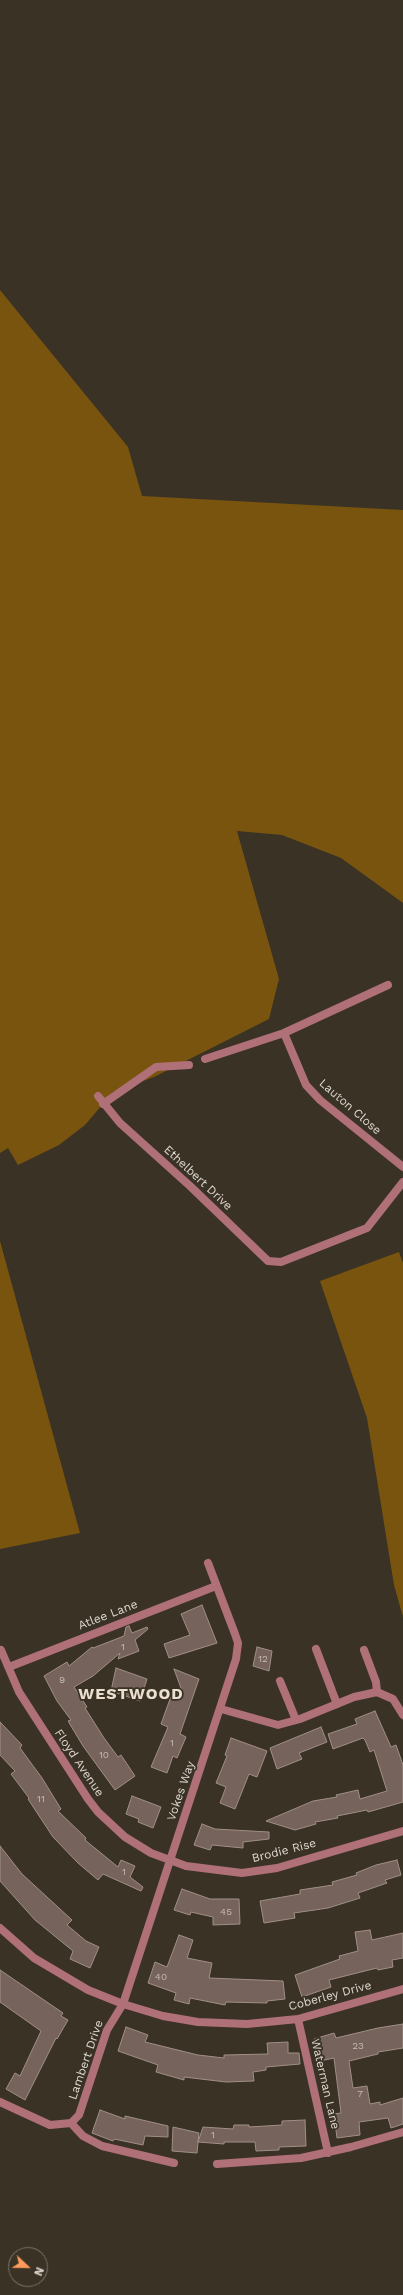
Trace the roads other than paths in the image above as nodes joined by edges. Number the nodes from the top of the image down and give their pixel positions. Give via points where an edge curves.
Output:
1 (388, 985) dead end
2 (284, 1033) junction
3 (205, 1059) dead end
4 (189, 1065) dead end
5 (98, 1096) dead end
6 (103, 1104) junction
7 (403, 1167) edge
8 (403, 1182) edge
9 (208, 1563) dead end
10 (216, 1586) junction
11 (316, 1649) dead end
12 (1, 1650) dead end
13 (364, 1650) dead end
14 (9, 1667) junction
15 (280, 1681) dead end
16 (377, 1692) junction
17 (337, 1704) junction
18 (221, 1709) junction
19 (403, 1715) edge
20 (296, 1720) junction
21 (403, 1831) edge
22 (170, 1860) junction
23 (0, 1928) edge
24 (403, 1988) edge
25 (123, 2004) junction
26 (298, 2019) junction
27 (0, 2102) edge
28 (71, 2123) junction
29 (403, 2132) edge
30 (328, 2153) junction
31 (174, 2163) dead end
32 (217, 2164) dead end

1 - 2 street
2 - 3 street
2 - 7 street, Lauton Close via 306,1084 320,1100
4 - 6 street via 156,1067
5 - 6 street, Ethelbert Drive
6 - 8 street, Ethelbert Drive via 120,1124 190,1186 268,1261 281,1262 367,1228
9 - 10 street, Vokes Way
10 - 14 street, Atlee Lane
10 - 18 street, Vokes Way via 238,1643 236,1659
11 - 17 street
12 - 14 street, Floyd Avenue
13 - 16 street via 376,1682
14 - 22 street, Floyd Avenue via 37,1722 98,1812 125,1837 151,1853
15 - 20 street
16 - 17 street via 365,1693
16 - 19 street via 393,1699
17 - 20 street
18 - 20 street via 272,1725
18 - 22 street, Vokes Way
21 - 22 street, Brodie Rise via 277,1868 255,1872 210,1871
22 - 25 street, Vokes Way
23 - 25 street, Coberley Drive via 47,1966 88,1990
24 - 26 street, Coberley Drive
25 - 26 street, Coberley Drive via 163,2016 223,2024
25 - 28 street, Lambert Drive via 107,2030 79,2115
26 - 30 street, Waterman Lane
27 - 28 street via 50,2125
28 - 31 street via 83,2136 102,2146
29 - 30 street
30 - 32 street via 252,2163

